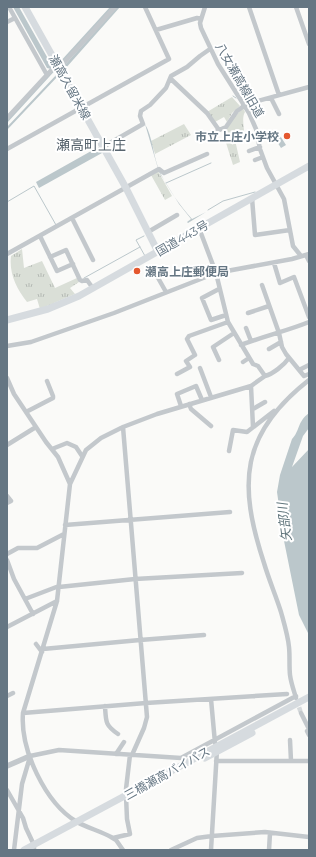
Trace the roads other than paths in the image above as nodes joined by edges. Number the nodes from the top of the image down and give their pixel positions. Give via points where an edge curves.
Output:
1 (9, 7) edge
2 (25, 7) edge
3 (115, 7) edge
4 (145, 7) edge
5 (205, 7) edge
6 (249, 7) edge
7 (296, 7) edge
8 (15, 18) junction
9 (201, 19) junction
10 (7, 22) edge
11 (156, 30) junction
12 (309, 44) edge
13 (210, 49) junction
14 (59, 66) junction
15 (47, 75) junction
16 (172, 80) dead end
17 (309, 87) edge
18 (279, 95) junction
19 (271, 98) junction
20 (244, 105) junction
21 (82, 108) junction
22 (279, 114) dead end
23 (7, 118) edge
24 (103, 147) junction
25 (260, 147) junction
26 (7, 149) edge
27 (249, 151) dead end
28 (207, 154) dead end
29 (263, 157) junction
30 (255, 160) dead end
31 (309, 167) edge
32 (277, 184) junction
33 (126, 188) junction
34 (252, 198) junction
35 (177, 215) dead end
36 (72, 218) junction
37 (199, 228) junction
38 (290, 230) junction
39 (148, 232) junction
40 (40, 236) junction
41 (158, 252) junction
42 (7, 254) edge
43 (308, 254) edge
44 (301, 256) junction
45 (50, 257) junction
46 (93, 260) dead end
47 (309, 261) edge
48 (274, 263) junction
49 (73, 264) junction
50 (152, 268) dead end
51 (216, 273) junction
52 (262, 285) dead end
53 (92, 287) dead end
54 (219, 289) junction
55 (166, 292) junction
56 (269, 306) junction
57 (248, 313) dead end
58 (226, 315) junction
59 (309, 317) edge
60 (7, 320) edge
61 (228, 322) junction
62 (309, 322) edge
63 (246, 328) dead end
64 (234, 333) junction
65 (279, 333) junction
66 (251, 341) junction
67 (281, 342) junction
68 (241, 345) junction
69 (7, 346) edge
70 (269, 349) dead end
71 (249, 358) junction
72 (289, 358) junction
73 (218, 360) dead end
74 (244, 362) dead end
75 (309, 365) edge
76 (200, 368) dead end
77 (299, 370) junction
78 (177, 374) dead end
79 (309, 374) edge
80 (265, 376) junction
81 (7, 378) edge
82 (309, 380) edge
83 (47, 381) dead end
84 (251, 386) junction
85 (12, 390) junction
86 (7, 393) edge
87 (211, 398) junction
88 (202, 400) junction
89 (265, 402) dead end
90 (189, 404) junction
91 (181, 406) junction
92 (278, 408) junction
93 (252, 409) junction
94 (26, 412) junction
95 (211, 426) dead end
96 (36, 427) junction
97 (123, 427) junction
98 (253, 427) junction
99 (7, 445) edge
100 (52, 449) junction
101 (229, 451) dead end
102 (82, 456) junction
103 (70, 484) junction
104 (7, 496) edge
105 (7, 503) edge
106 (230, 512) dead end
107 (131, 519) junction
108 (65, 525) junction
109 (64, 534) junction
110 (7, 554) edge
111 (7, 560) edge
112 (242, 573) dead end
113 (135, 579) junction
114 (59, 586) junction
115 (25, 599) junction
116 (57, 601) junction
117 (33, 614) junction
118 (7, 627) edge
119 (204, 635) dead end
120 (140, 640) junction
121 (36, 644) dead end
122 (42, 651) junction
123 (12, 693) dead end
124 (287, 694) dead end
125 (7, 696) edge
126 (309, 697) edge
127 (211, 699) junction
128 (309, 702) edge
129 (146, 703) junction
130 (105, 706) junction
131 (23, 713) junction
132 (301, 713) tunnel mouth
133 (309, 729) edge
134 (118, 734) dead end
135 (309, 735) edge
136 (290, 740) dead end
137 (124, 742) dead end
138 (216, 746) junction
139 (116, 754) junction
140 (131, 755) junction
141 (30, 756) junction
142 (216, 761) junction
143 (292, 761) junction
144 (309, 761) edge
145 (7, 766) edge
146 (7, 790) edge
147 (127, 797) junction
148 (18, 810) junction
149 (79, 823) junction
150 (270, 833) junction
151 (212, 836) junction
152 (309, 837) edge
153 (113, 838) junction
154 (33, 848) edge
155 (14, 850) edge
156 (24, 850) edge
157 (123, 850) edge
158 (171, 850) edge
159 (212, 850) edge
160 (269, 850) edge

1 - 8 street
2 - 14 main road, 瀬高久留米線
3 - 14 street
4 - 11 street
5 - 9 street
6 - 18 street
7 - 12 street
8 - 10 street
8 - 15 street
9 - 11 street
9 - 13 street, 八女瀬高線旧道 via 201,28
11 - 21 street via 169,59
13 - 20 street, 八女瀬高線旧道
13 - 24 street via 171,76 166,88 150,105 140,111 143,124
14 - 15 street
14 - 21 main road, 瀬高久留米線
15 - 23 street
16 - 20 street via 207,113 218,131 226,127 236,111
17 - 18 street
18 - 19 street
19 - 20 street
19 - 22 street
20 - 25 street, 八女瀬高線旧道 via 253,122
21 - 24 main road, 瀬高久留米線
21 - 26 street
24 - 33 main road, 瀬高久留米線
25 - 27 street
25 - 29 street, 八女瀬高線旧道
28 - 33 street via 164,173 160,169
29 - 30 street
29 - 32 street, 八女瀬高線旧道
31 - 32 main road, 国道443号
32 - 34 main road, 国道443号
32 - 38 street, 八女瀬高線旧道 via 284,199
33 - 36 street
33 - 39 main road, 瀬高久留米線
34 - 37 main road, 国道443号
34 - 38 street via 256,235
35 - 39 street
36 - 40 street
36 - 46 street
37 - 41 main road, 国道443号
37 - 51 street
38 - 44 street, 八女瀬高線旧道 via 293,246
39 - 41 main road, 瀬高久留米線
40 - 42 street
40 - 45 street
41 - 60 main road, 国道443号 via 79,296 48,309
43 - 44 street
43 - 47 street
44 - 48 street
45 - 49 street via 66,250
45 - 49 street via 56,271
48 - 51 street
48 - 59 street via 280,283 294,277
49 - 53 street via 80,280 87,280
50 - 55 street
51 - 54 street
51 - 55 street
52 - 56 street
54 - 58 street
54 - 58 street via 202,298 210,320
55 - 69 street via 31,342
56 - 57 street
56 - 65 street
58 - 61 street
61 - 64 street
61 - 78 street via 189,336 187,339 195,355 186,361 190,367
62 - 65 street
63 - 66 street
64 - 68 street
64 - 73 street via 213,347
65 - 66 street
65 - 67 street
66 - 68 street
67 - 70 street
67 - 72 street
68 - 71 street
71 - 74 street
71 - 80 street
72 - 77 street
72 - 80 street
75 - 77 street
76 - 87 street
77 - 79 street via 304,376
80 - 84 street
81 - 85 street
82 - 92 street
83 - 94 street via 53,398
84 - 87 street
84 - 93 street
85 - 86 street
85 - 94 street
87 - 88 street
88 - 90 street
88 - 91 street via 196,386 177,394
89 - 93 street
90 - 91 street
90 - 95 street via 191,409
91 - 97 street
92 - 98 street
92 - 138 street via 252,452 249,499 259,549 286,632 290,674 296,697
93 - 98 street
94 - 96 street
96 - 99 street
96 - 100 street
97 - 102 street via 101,438
97 - 107 street
98 - 101 street via 246,432 233,430
100 - 102 street via 67,443 76,447
100 - 103 street
102 - 103 street
103 - 108 street
104 - 105 street via 11,501
106 - 107 street
107 - 108 street
107 - 113 street
108 - 109 street
109 - 110 street via 38,548 18,548
109 - 114 street
111 - 115 street
112 - 113 street
113 - 114 street
113 - 120 street
114 - 115 street
114 - 116 street
115 - 117 street
116 - 117 street
116 - 122 street
117 - 118 street
119 - 120 street
120 - 122 street
120 - 129 street
121 - 122 street
122 - 131 street
123 - 125 street
124 - 127 street
126 - 138 main road, 三橋瀬高バイパス
127 - 129 street
127 - 138 street
128 - 138 main road, 三橋瀬高バイパス
129 - 130 street
129 - 140 street via 146,722
130 - 131 street
130 - 134 street via 106,724
131 - 141 street
132 - 133 street
133 - 135 street
136 - 143 street
137 - 139 street
138 - 140 street via 181,758
138 - 142 street
138 - 147 main road, 三橋瀬高バイパス
139 - 140 street
139 - 141 street via 59,750
140 - 147 street
141 - 145 street
141 - 148 street
141 - 149 street via 50,797
142 - 143 street
142 - 151 street
143 - 144 street
146 - 148 street
147 - 149 main road, 三橋瀬高バイパス
147 - 153 street via 130,834
148 - 154 street
148 - 155 street
149 - 153 street
149 - 154 main road, 三橋瀬高バイパス
150 - 151 street
150 - 152 street
150 - 160 street
151 - 158 street via 197,838
151 - 159 street
153 - 157 street
154 - 156 main road, 三橋瀬高バイパス

